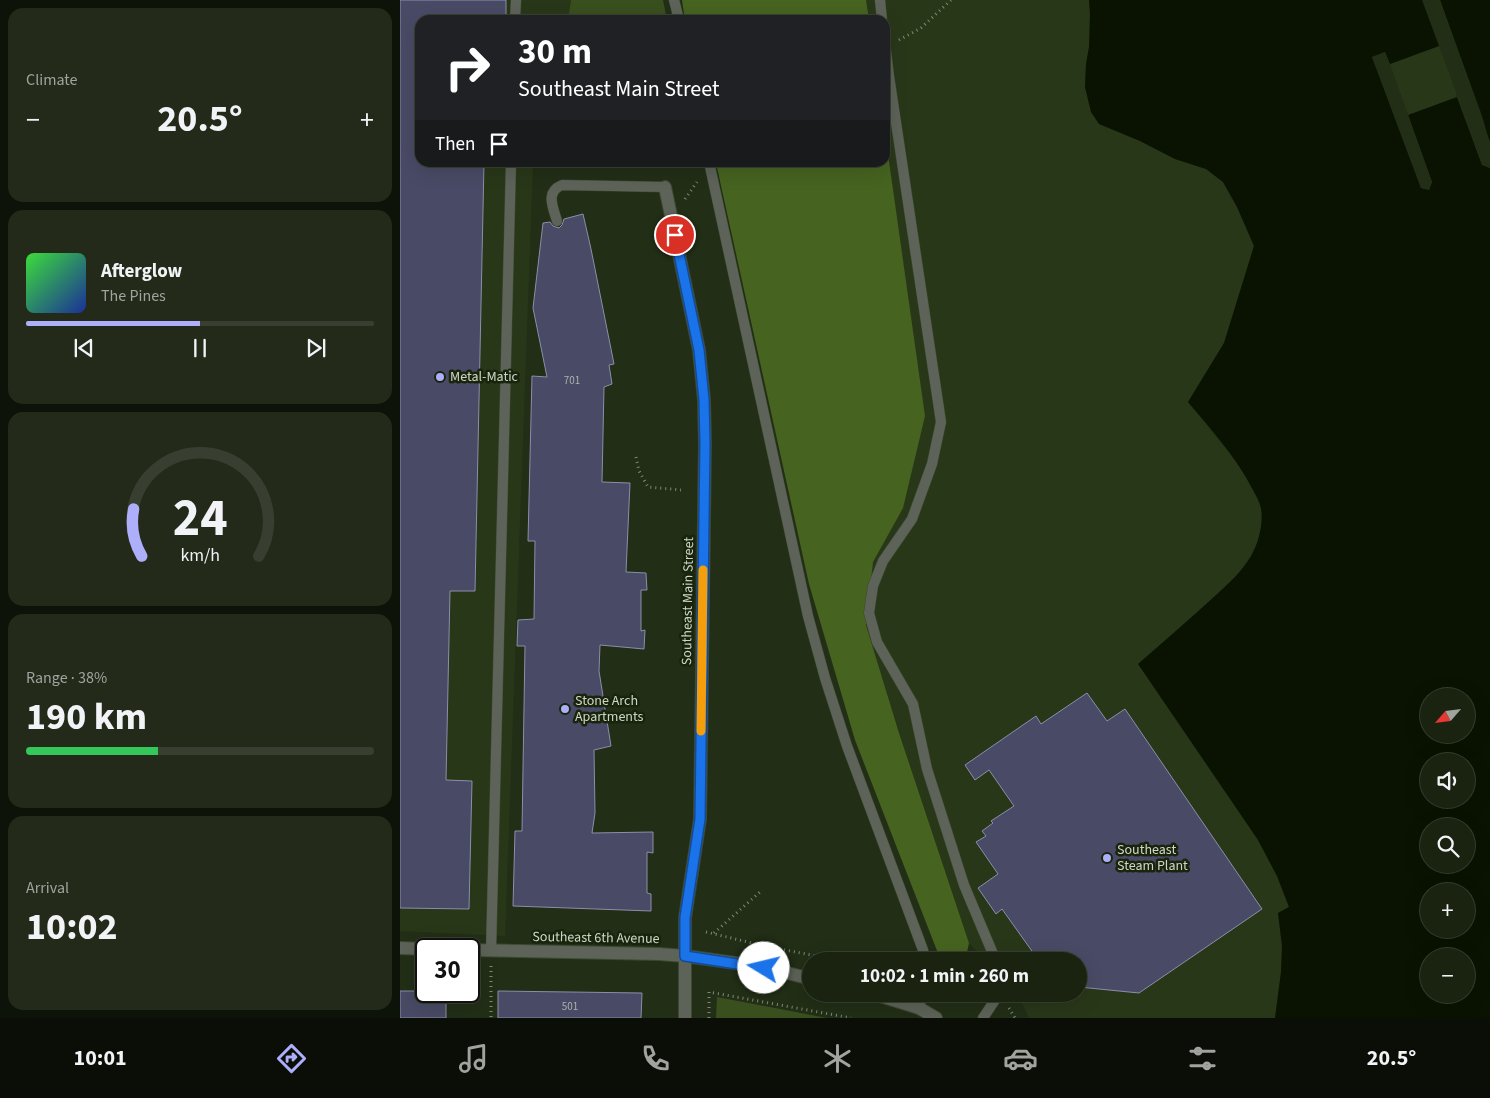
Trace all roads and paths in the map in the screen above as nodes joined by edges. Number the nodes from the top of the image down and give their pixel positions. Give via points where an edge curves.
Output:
1 (516, 0) edge
2 (674, 0) edge
3 (880, 0) edge
4 (950, 0) edge
5 (515, 15) edge
6 (678, 15) edge
7 (882, 15) edge
8 (890, 46) edge
9 (890, 83) edge
10 (512, 167) edge
11 (707, 167) edge
12 (710, 167) edge
13 (665, 187) joint
14 (672, 218) junction
15 (557, 221) dead end
16 (636, 457) dead end
17 (681, 490) dead end
18 (760, 892) dead end
19 (706, 932) dead end
20 (714, 934) junction
21 (400, 948) edge
22 (415, 949) edge
23 (480, 950) edge
24 (491, 950) junction
25 (923, 952) edge
26 (992, 952) edge
27 (802, 953) edge
28 (685, 956) junction
29 (802, 977) edge
30 (900, 1002) edge
31 (920, 1002) edge
32 (994, 1002) edge
33 (919, 1008) junction
34 (492, 1018) edge
35 (685, 1018) edge
36 (709, 1018) edge
37 (851, 1018) edge
38 (936, 1018) edge
39 (983, 1018) edge

1 - 5 lane
2 - 6 lane
3 - 7 lane
4 - 8 path via 921,28
9 - 26 lane via 941,422 932,464 912,519 883,561 873,586 869,614 877,642 912,704 927,769 964,884
10 - 24 lane
11 - 14 path
12 - 25 lane via 808,616 846,746
13 - 14 street, Southeast Main Street
13 - 15 lane via 562,185 552,193
14 - 28 street, Southeast Main Street via 699,350 705,426 700,819 685,918
16 - 17 path via 648,488
18 - 20 path
19 - 20 path
20 - 27 path
21 - 22 street
23 - 24 street, Southeast 6th Avenue
24 - 28 street, Southeast 6th Avenue
24 - 34 path
28 - 29 street, Southeast 6th Avenue
28 - 35 street, Southeast Main Street
30 - 33 street
31 - 33 lane
32 - 39 lane
33 - 38 street
36 - 37 path via 708,992

